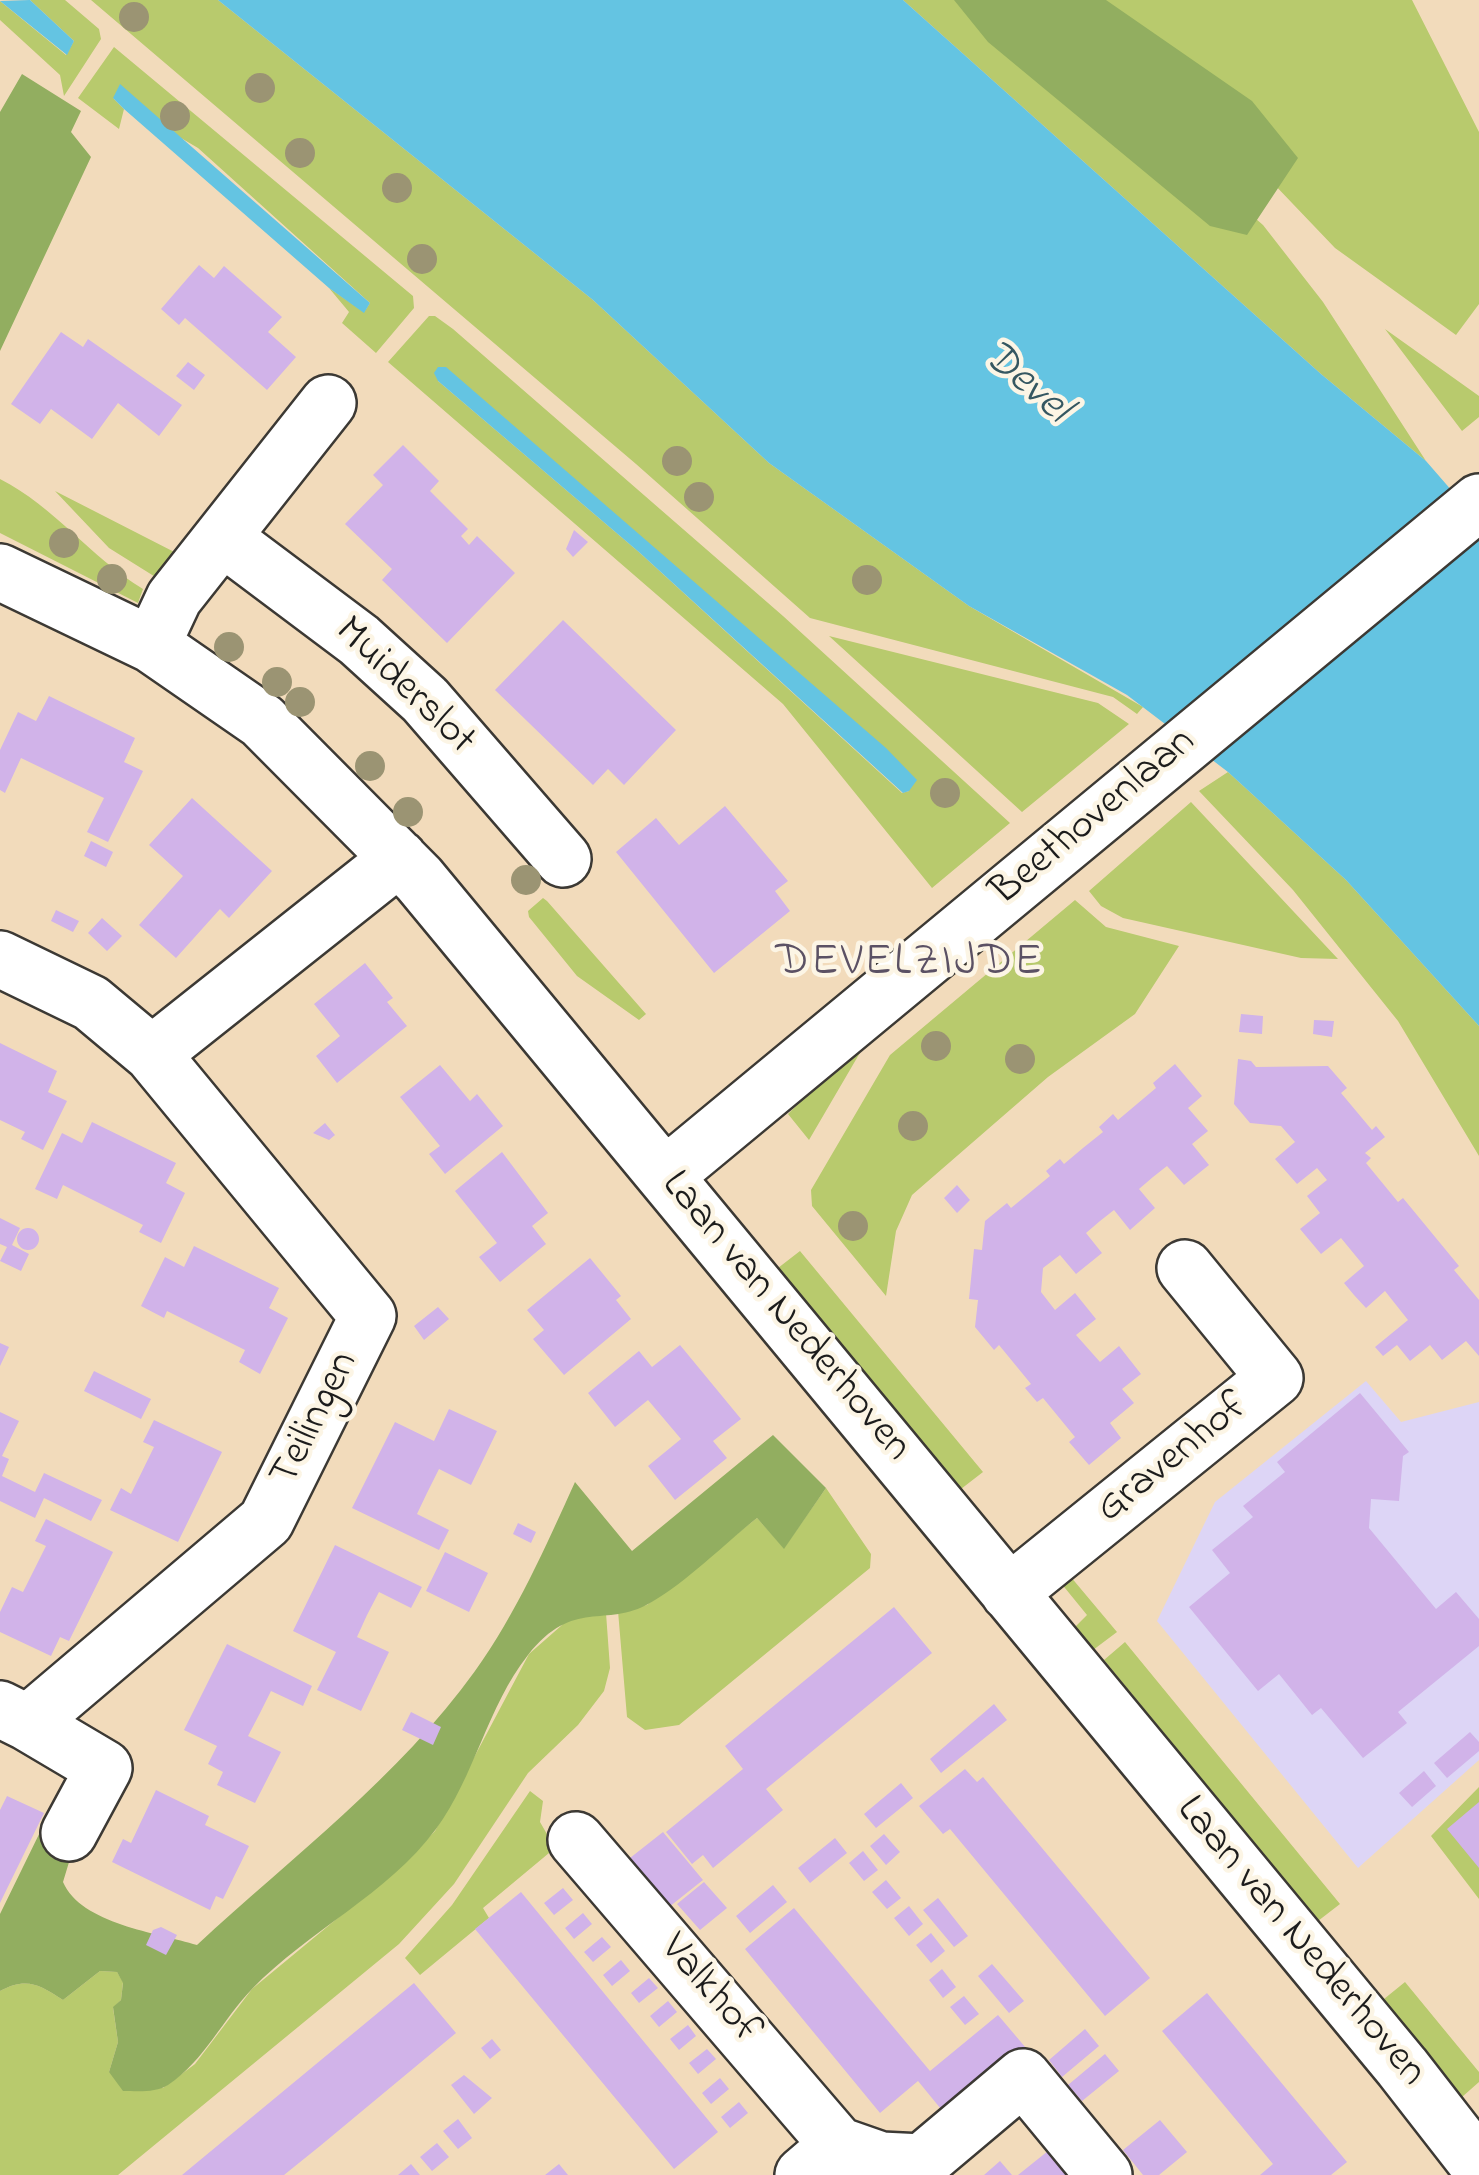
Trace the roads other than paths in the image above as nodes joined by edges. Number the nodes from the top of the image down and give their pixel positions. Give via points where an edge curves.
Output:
1 (328, 403) dead end
2 (1479, 502) edge
3 (223, 538) junction
4 (0, 572) edge
5 (152, 646) junction
6 (400, 858) junction
7 (563, 859) dead end
8 (0, 959) edge
9 (152, 1054) junction
10 (666, 1175) junction
11 (1185, 1268) dead end
12 (1009, 1593) junction
13 (14, 1716) edge
14 (68, 1833) dead end
15 (576, 1840) dead end
16 (820, 2160) edge
17 (1479, 2166) edge
18 (1104, 2175) edge

1 - 3 street
2 - 10 street, Beethovenlaan
3 - 5 street via 174,598
3 - 7 street, Muiderslot via 426,700
4 - 5 street, Laan van Nederhoven
5 - 6 street, Laan van Nederhoven via 262,721
6 - 9 street
6 - 10 street, Laan van Nederhoven
8 - 9 street, Teilingen via 91,1003
9 - 13 street, Teilingen via 368,1316 266,1522
10 - 12 street, Laan van Nederhoven
11 - 12 street, Gravenhof via 1275,1378
12 - 17 street, Laan van Nederhoven
13 - 14 street via 104,1768
15 - 16 street, Valkhof
16 - 18 street via 922,2162 1023,2077

